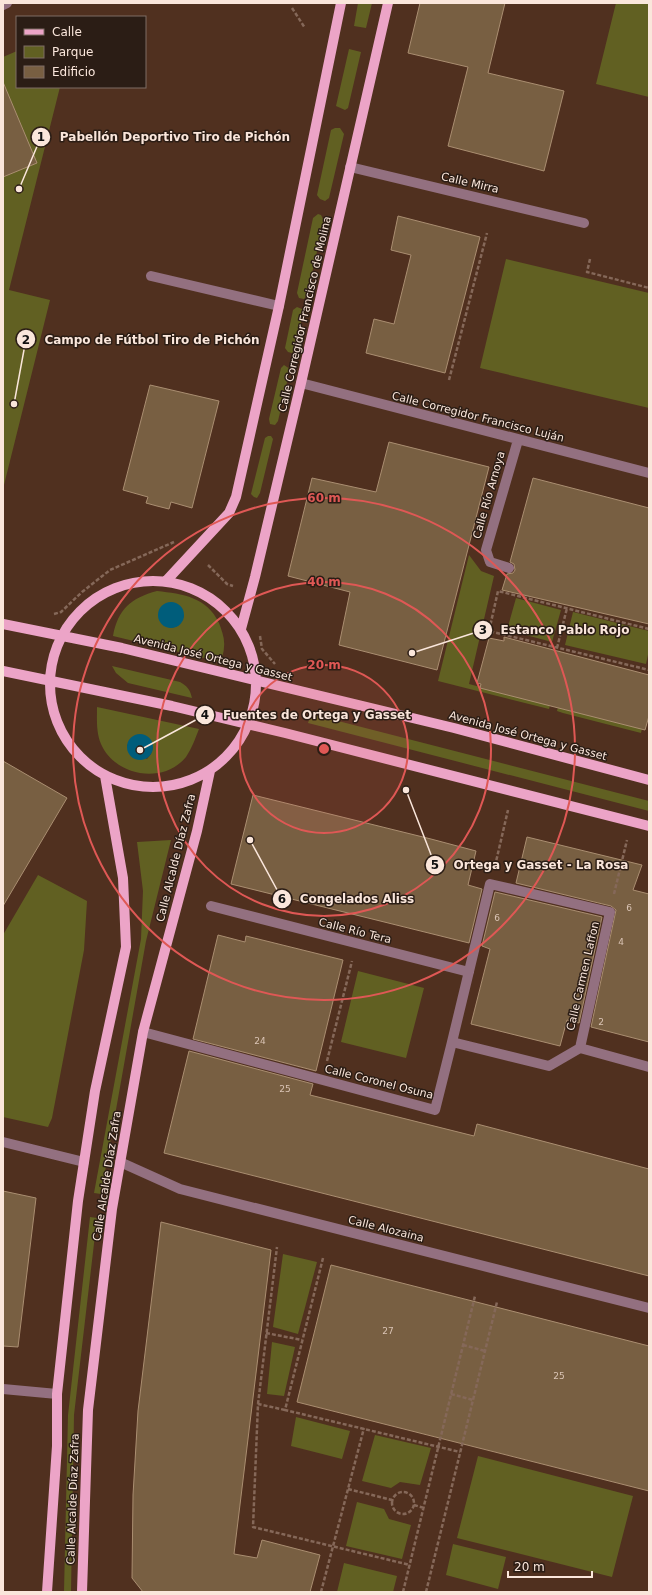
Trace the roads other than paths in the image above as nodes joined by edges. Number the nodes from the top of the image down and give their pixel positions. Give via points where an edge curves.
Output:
1 (7, 3) edge
2 (342, 3) edge
3 (388, 3) edge
4 (3, 5) edge
5 (350, 167) junction
6 (584, 223) dead end
7 (151, 276) dead end
8 (278, 306) junction
9 (301, 384) junction
10 (518, 440) junction
11 (649, 473) edge
12 (509, 568) dead end
13 (166, 581) junction
14 (3, 624) edge
15 (241, 629) junction
16 (62, 636) junction
17 (3, 671) edge
18 (50, 680) junction
19 (256, 680) junction
20 (249, 724) junction
21 (210, 771) junction
22 (105, 776) junction
23 (649, 780) edge
24 (649, 826) edge
25 (211, 906) dead end
26 (469, 972) junction
27 (142, 1032) junction
28 (452, 1042) junction
29 (580, 1048) junction
30 (649, 1067) edge
31 (3, 1142) edge
32 (84, 1162) junction
33 (120, 1162) junction
34 (649, 1308) edge
35 (3, 1389) edge
36 (56, 1394) junction
37 (47, 1592) edge
38 (82, 1592) edge

1 - 4 street
2 - 8 main road
3 - 5 main road, Calle Corregidor Francisco de Molina
5 - 6 street, Calle Mirra
5 - 9 main road, Calle Corregidor Francisco de Molina
7 - 8 street
8 - 13 main road via 236,497 229,513
9 - 10 street, Calle Corregidor Francisco Luján
9 - 15 main road, Calle Corregidor Francisco de Molina
10 - 11 street, Calle Corregidor Francisco Luján
10 - 12 street, Calle Río Arnoya via 486,550 490,562
13 - 15 main road via 195,589 221,606
13 - 16 main road via 135,582 107,591 82,608
14 - 16 main road, Avenida José Ortega y Gasset
15 - 19 main road via 252,652
16 - 18 main road via 53,656
16 - 19 main road, Avenida José Ortega y Gasset
17 - 18 main road
18 - 20 main road
18 - 22 main road via 52,709 64,736 81,759
19 - 20 main road via 256,703
19 - 23 main road, Avenida José Ortega y Gasset via 454,728
20 - 21 main road via 232,753
20 - 24 main road
21 - 22 main road via 185,783 158,788 130,785
21 - 27 main road, Calle Alcalde Díaz Zafra via 197,831
22 - 32 main road, Calle Alcalde Díaz Zafra via 123,878 126,947 95,1091
25 - 26 street, Calle Río Tera
26 - 28 street
26 - 29 street, Calle Carmen Laffon via 490,884 610,912
27 - 28 street, Calle Coronel Osuna via 435,1110
27 - 33 main road, Calle Alcalde Díaz Zafra
28 - 29 street via 550,1066
29 - 30 street
31 - 32 street
32 - 36 main road, Calle Alcalde Díaz Zafra
33 - 34 street, Calle Alozaina via 180,1189
33 - 38 main road, Calle Alcalde Díaz Zafra via 88,1410
35 - 36 street
36 - 37 main road, Calle Alcalde Díaz Zafra via 57,1446

